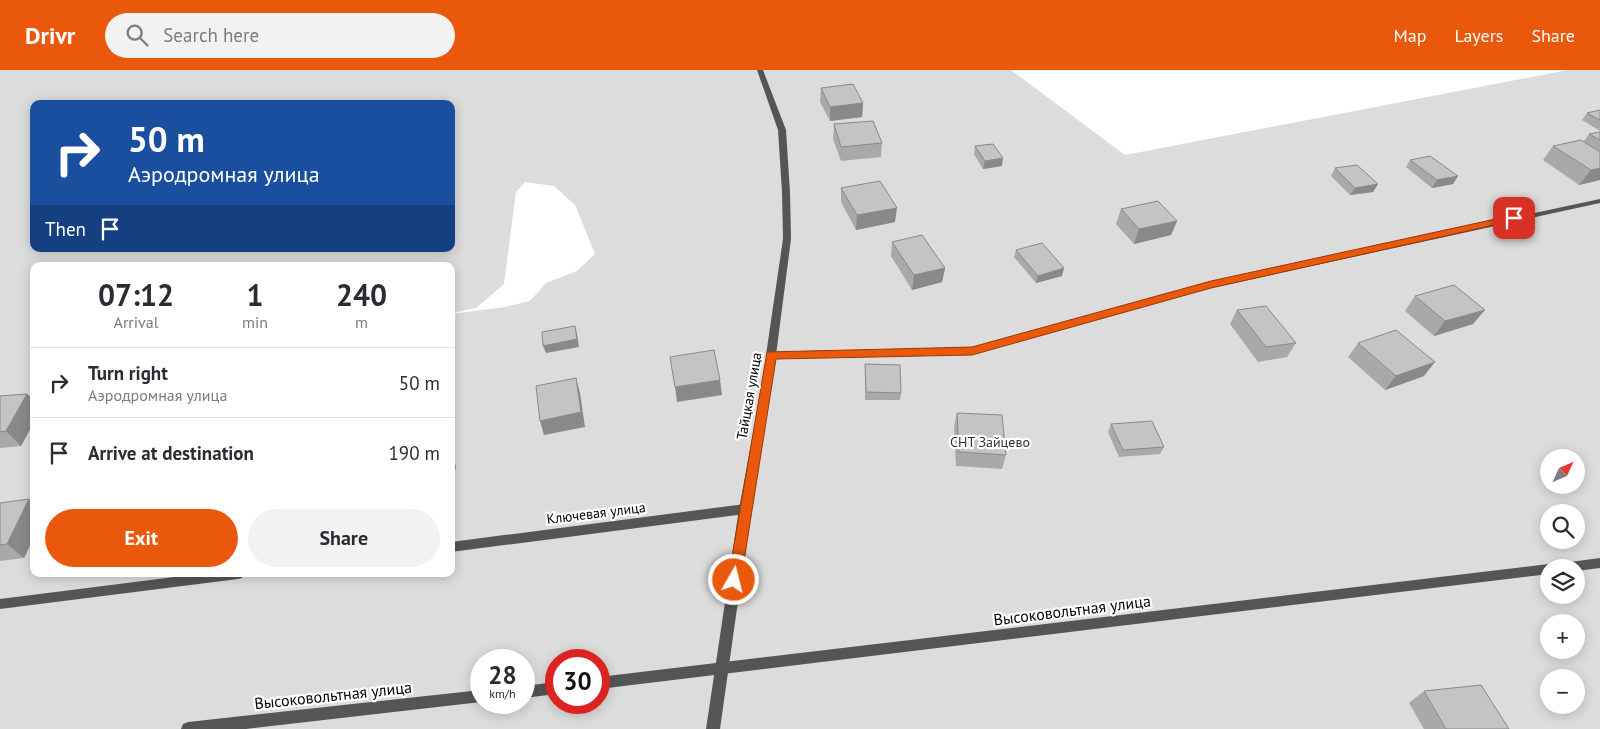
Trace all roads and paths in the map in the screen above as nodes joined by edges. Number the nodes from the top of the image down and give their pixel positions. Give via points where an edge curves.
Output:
1 (760, 70) edge
2 (1600, 201) edge
3 (771, 355) junction
4 (745, 509) junction
5 (455, 546) edge
6 (1600, 563) edge
7 (1585, 565) edge
8 (1540, 570) edge
9 (214, 577) edge
10 (0, 604) edge
11 (722, 670) junction
12 (610, 682) edge
13 (470, 697) edge
14 (188, 729) edge
15 (714, 729) edge

1 - 3 street, Тайцкая улица via 782,130 786,192 787,240
2 - 3 street via 1211,285 972,351
3 - 4 street, Тайцкая улица
4 - 5 street, Ключевая улица
4 - 11 street, Тайцкая улица
6 - 7 street
8 - 11 street, Высоковольтная улица
9 - 10 street
11 - 12 street, Высоковольтная улица
11 - 15 street, Тайцкая улица
13 - 14 street, Высоковольтная улица

